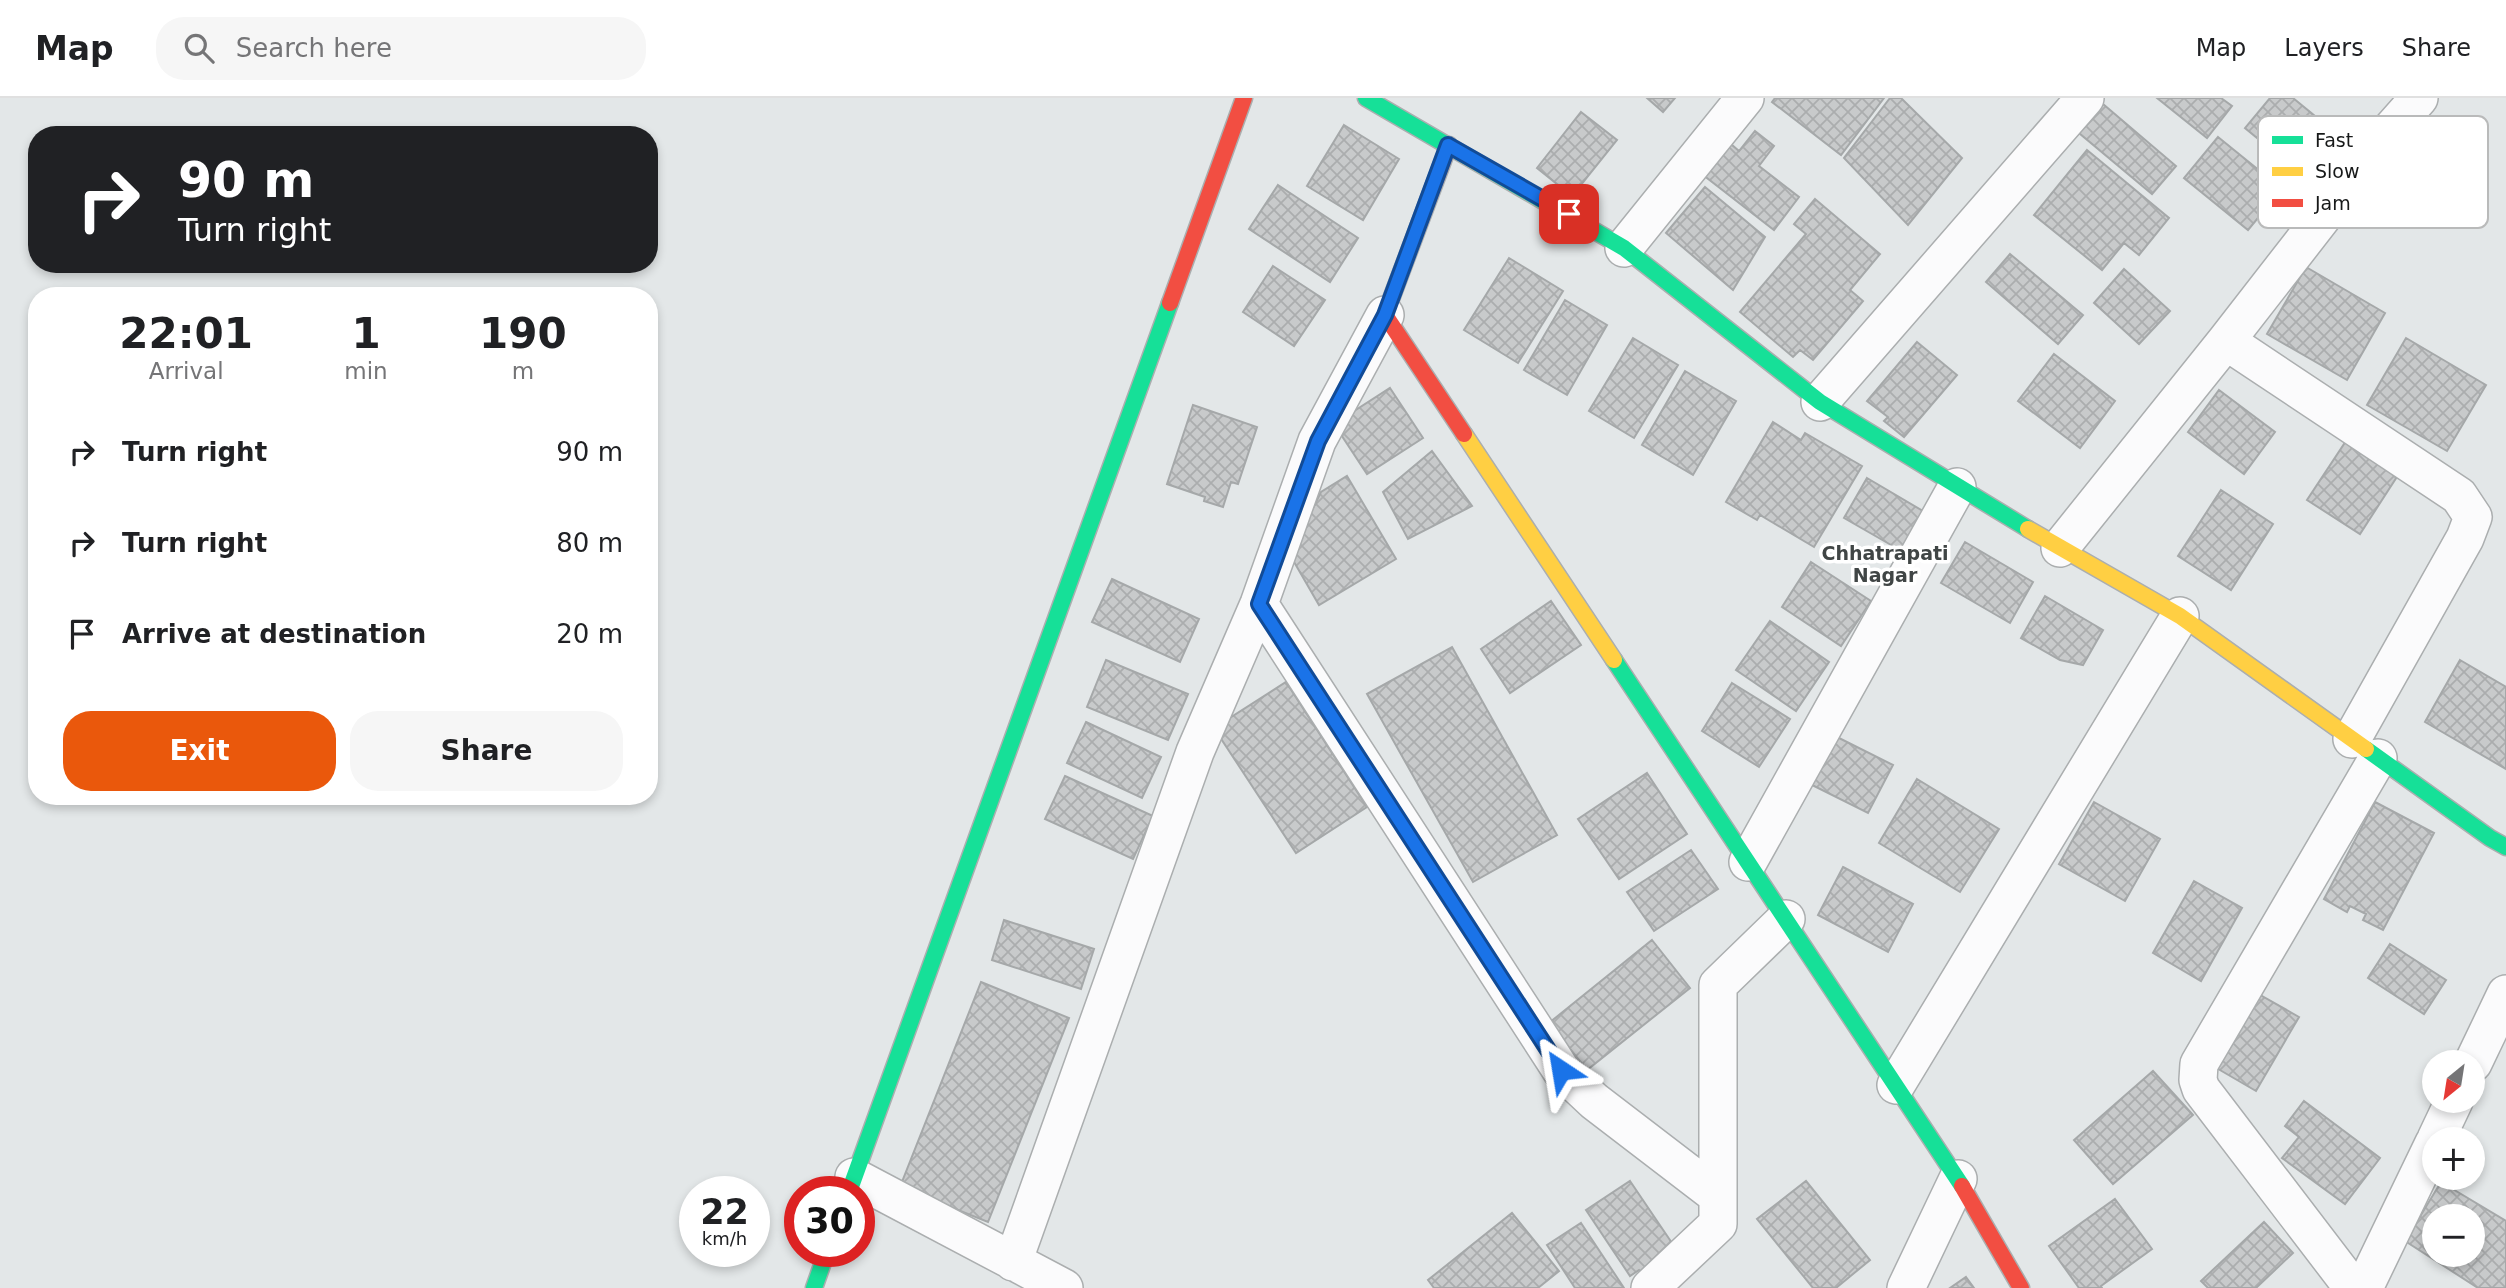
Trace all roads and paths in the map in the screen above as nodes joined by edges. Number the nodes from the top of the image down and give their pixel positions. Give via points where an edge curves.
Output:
1 (1244, 98) edge
2 (1366, 98) edge
3 (1745, 98) edge
4 (2085, 98) edge
5 (2419, 98) edge
6 (2403, 116) edge
7 (1448, 145) junction
8 (2314, 228) edge
9 (1624, 248) junction
10 (1385, 315) junction
11 (2226, 341) junction
12 (1820, 402) junction
13 (1957, 487) junction
14 (2060, 548) junction
15 (1259, 604) junction
16 (2179, 616) junction
17 (2365, 748) junction
18 (2506, 847) edge
19 (1748, 862) junction
20 (1786, 919) junction
21 (2506, 994) edge
22 (2479, 1050) edge
23 (1896, 1085) junction
24 (2422, 1168) edge
25 (855, 1176) edge
26 (1958, 1179) junction
27 (875, 1195) edge
28 (1718, 1196) junction
29 (1013, 1262) junction
30 (821, 1267) edge
31 (814, 1288) edge
32 (1063, 1288) edge
33 (1650, 1288) edge
34 (1906, 1288) edge
35 (2021, 1288) edge
36 (2353, 1288) edge
37 (2364, 1288) edge

1 - 25 street
2 - 7 street
3 - 9 street
4 - 12 street
5 - 6 street
7 - 9 street
7 - 10 street
8 - 11 street
9 - 12 street
10 - 15 street via 1318,441
10 - 19 street
11 - 14 street
11 - 17 street via 2459,496 2473,517
12 - 13 street
13 - 14 street
13 - 19 street
14 - 16 street
15 - 28 street via 1561,1070 1594,1101
15 - 29 street via 1195,752
16 - 17 street
16 - 23 street
17 - 18 street
17 - 36 street via 2197,1072 2201,1089
19 - 20 street
20 - 23 street
20 - 28 street via 1718,985
21 - 22 street
23 - 26 street
24 - 37 street
26 - 34 street
26 - 35 street
27 - 29 street
28 - 33 street via 1718,1224
29 - 32 street
30 - 31 street

